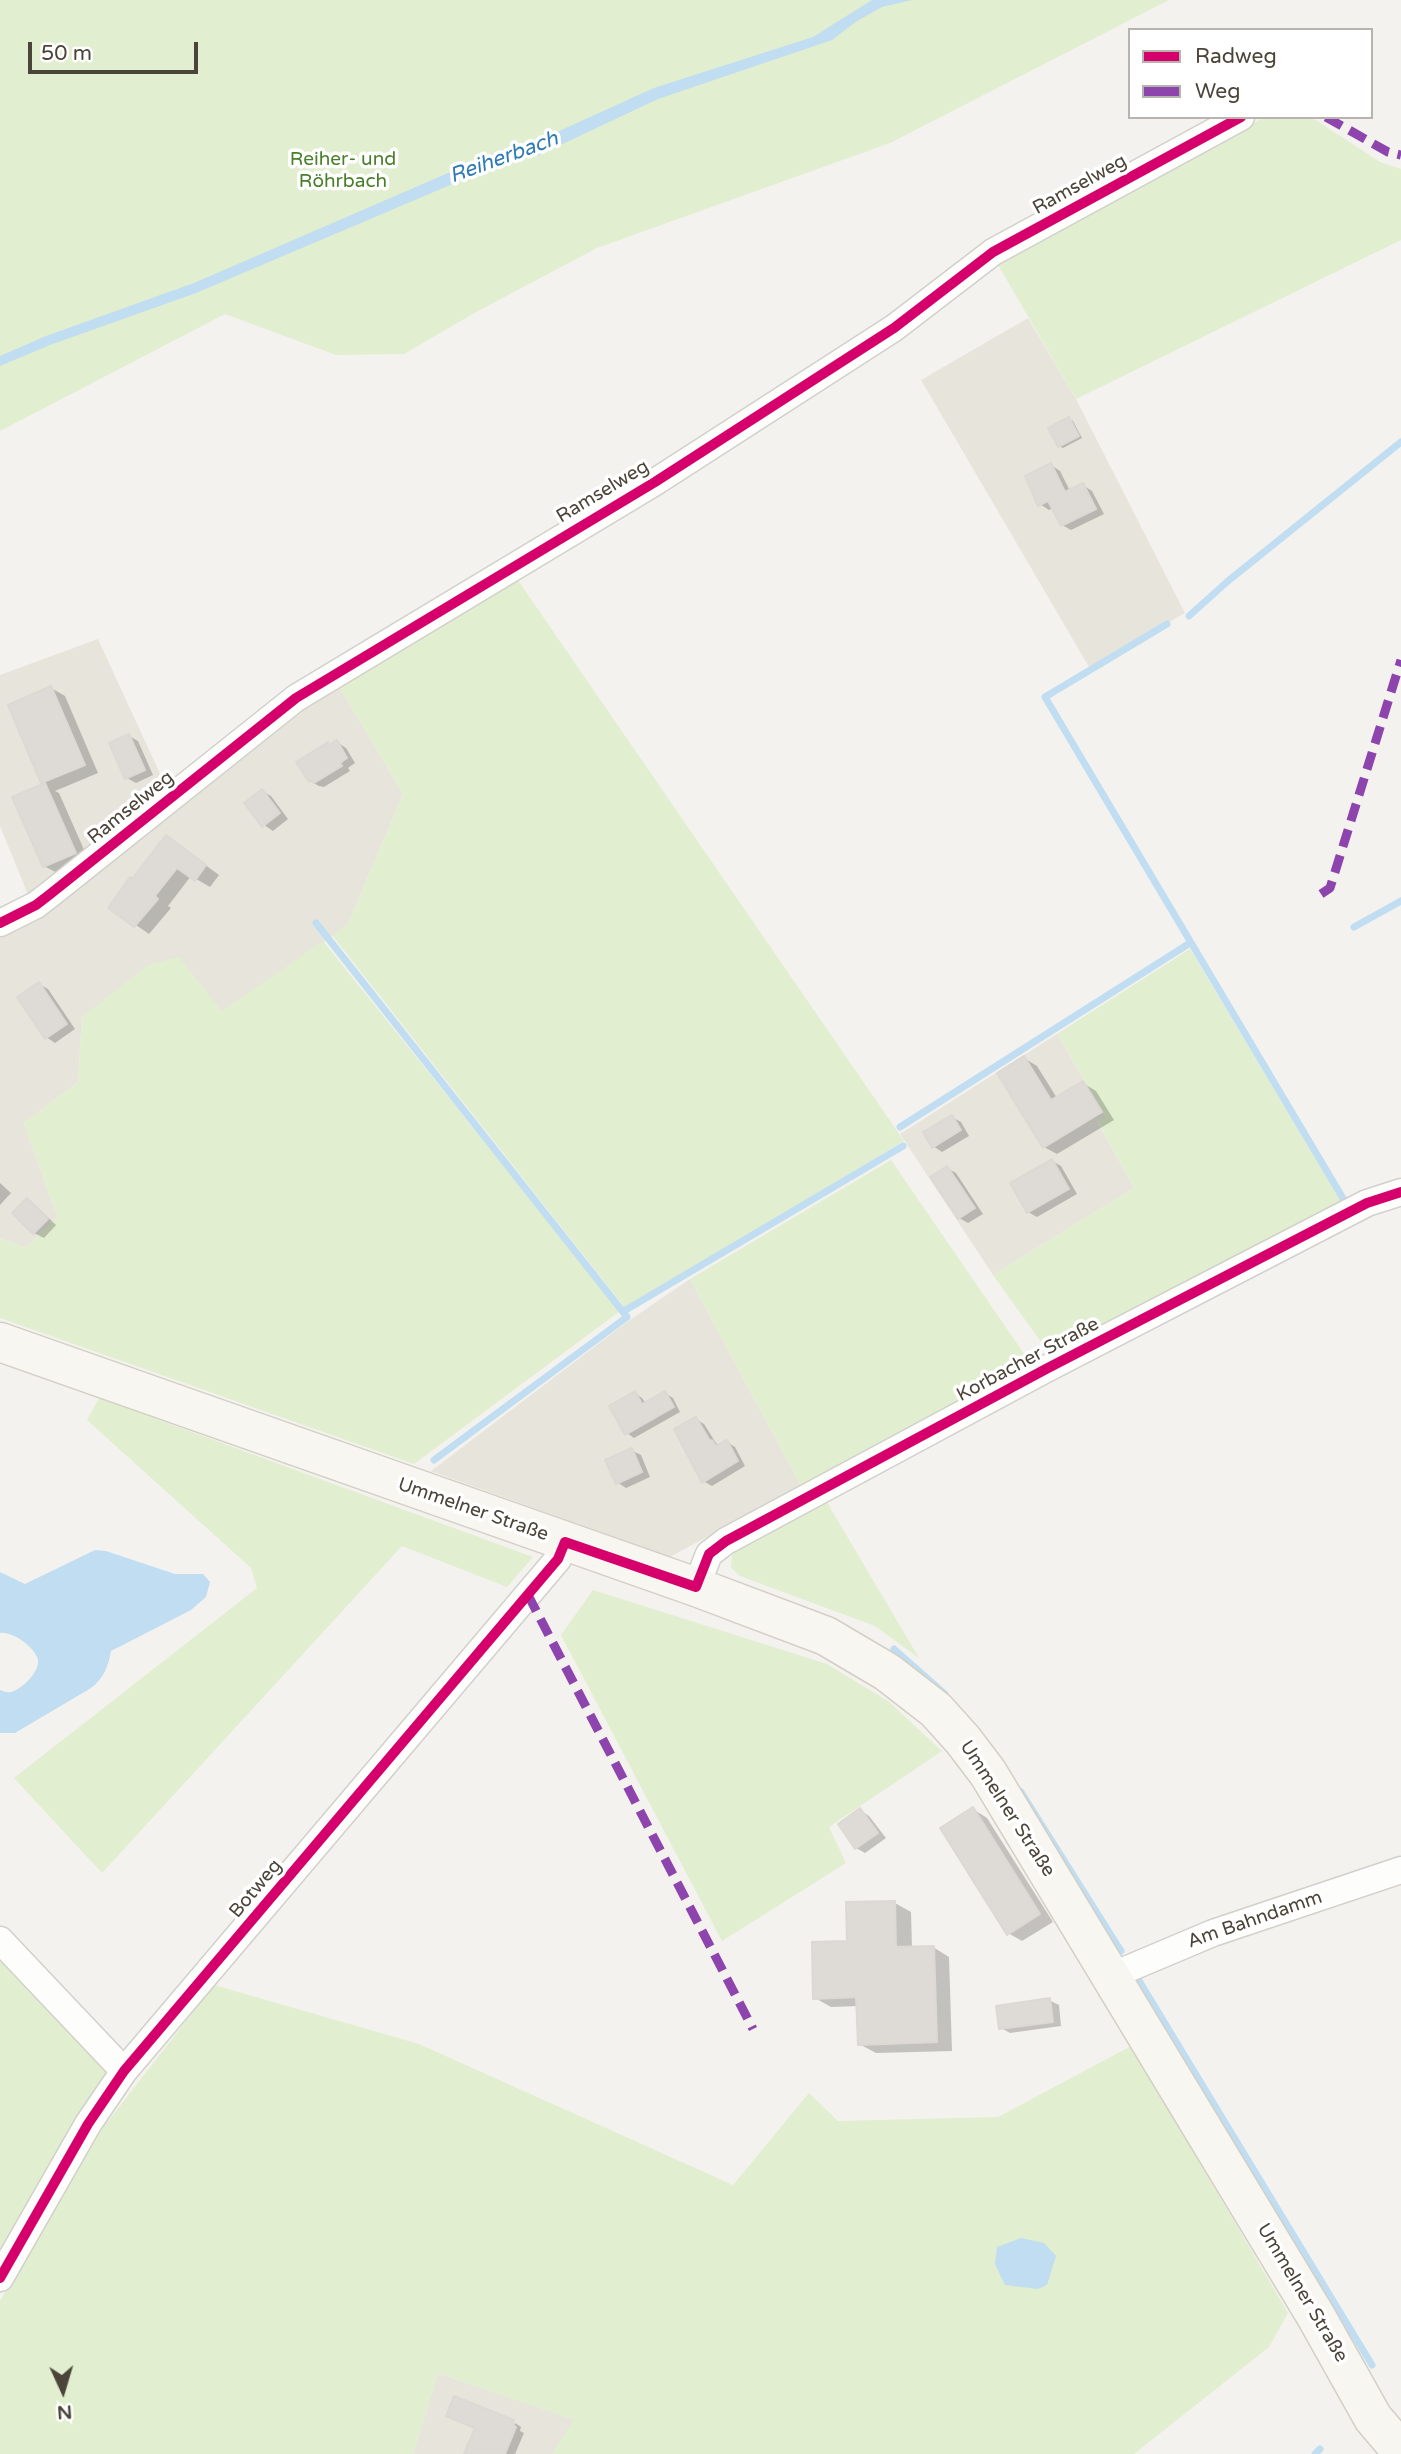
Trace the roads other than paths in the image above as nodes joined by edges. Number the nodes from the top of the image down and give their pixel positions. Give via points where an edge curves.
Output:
1 (1237, 119) edge
2 (0, 923) edge
3 (1401, 1192) edge
4 (0, 1342) edge
5 (565, 1542) junction
6 (696, 1587) junction
7 (1401, 1870) edge
8 (0, 1940) edge
9 (1111, 1976) junction
10 (124, 2071) junction
11 (0, 2278) edge
12 (1401, 2451) edge

1 - 2 street, Ramselweg via 993,252 894,328 655,482 296,698 36,905
3 - 6 street, Korbacher Straße via 1355,1210 1058,1363 726,1541 709,1554
4 - 5 main road, Ummelner Straße
5 - 6 main road, Ummelner Straße
5 - 10 street, Botweg via 558,1559
6 - 9 main road, Ummelner Straße via 825,1636 887,1672 936,1710 988,1773
7 - 9 street, Am Bahndamm via 1213,1933
8 - 10 street
9 - 12 main road, Ummelner Straße via 1373,2418
10 - 11 street, Botweg via 88,2124

